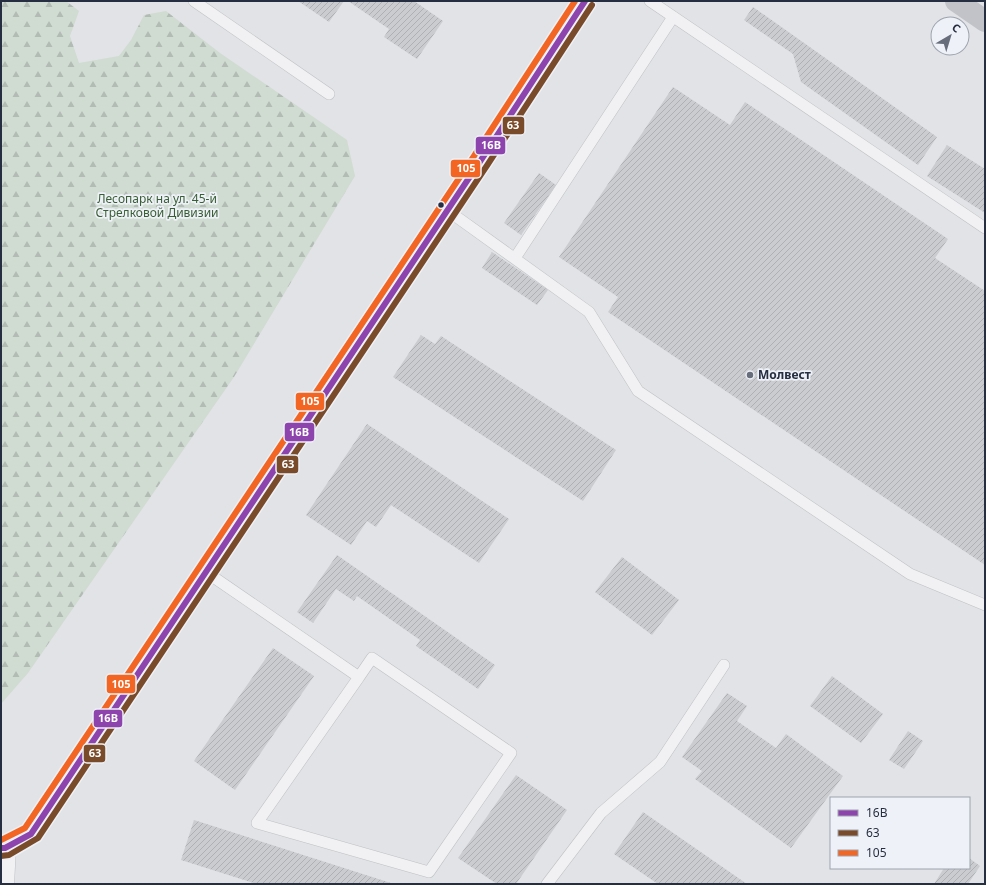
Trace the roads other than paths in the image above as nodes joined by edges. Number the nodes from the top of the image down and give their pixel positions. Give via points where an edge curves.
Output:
1 (194, 1) edge
2 (585, 1) edge
3 (650, 1) edge
4 (956, 1) edge
5 (673, 17) junction
6 (984, 17) edge
7 (329, 94) dead end
8 (447, 210) junction
9 (985, 228) edge
10 (515, 258) junction
11 (206, 572) junction
12 (985, 605) edge
13 (724, 665) dead end
14 (359, 677) junction
15 (3, 848) edge
16 (3, 884) edge
17 (547, 884) edge

1 - 7 lane
2 - 8 street
3 - 5 lane
4 - 6 street
5 - 9 lane
5 - 10 lane
8 - 10 lane
8 - 11 street
10 - 12 lane via 589,312 638,391 910,574
11 - 14 lane
11 - 15 street via 31,834
13 - 17 lane via 660,762 601,813
14 - 14 lane via 372,658 511,752 429,872 256,823
15 - 16 street

